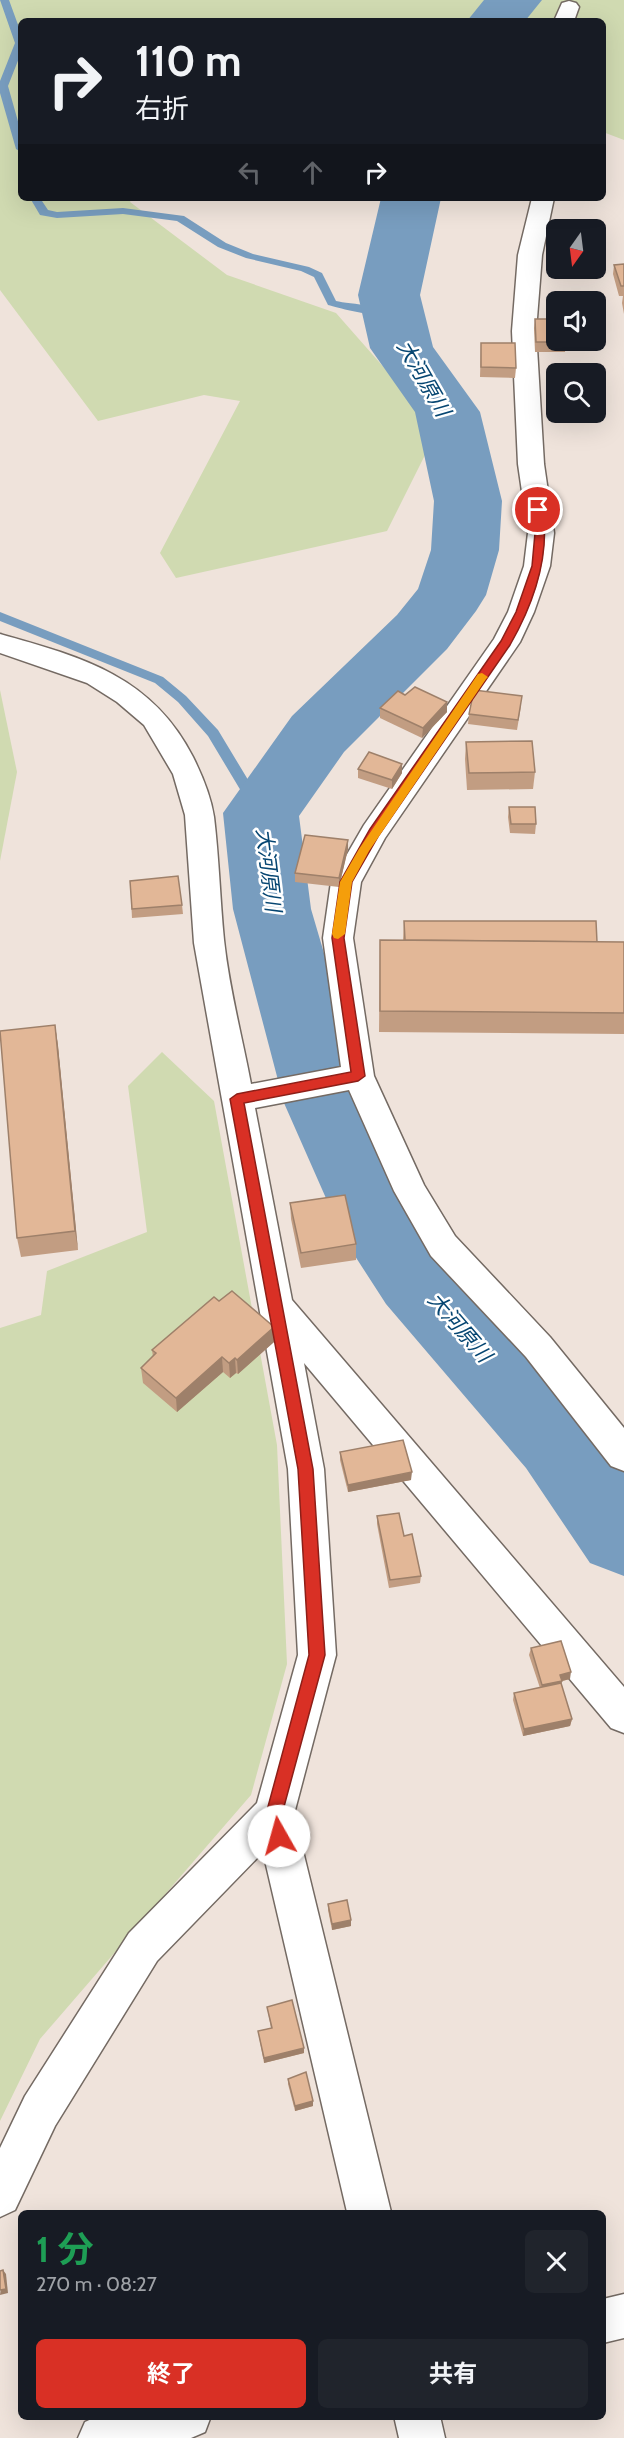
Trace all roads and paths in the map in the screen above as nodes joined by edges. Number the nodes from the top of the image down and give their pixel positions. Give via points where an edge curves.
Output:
1 (542, 201) edge
2 (0, 643) edge
3 (347, 1078) junction
4 (237, 1099) junction
5 (275, 1305) junction
6 (624, 1455) edge
7 (624, 1715) edge
8 (274, 1814) junction
9 (0, 2195) edge
10 (369, 2210) edge
11 (624, 2316) edge
12 (606, 2320) edge
13 (173, 2420) edge
14 (418, 2420) edge
15 (101, 2438) edge
16 (422, 2438) edge

1 - 3 street via 530,255 524,331 531,464 541,533 537,566 506,642 374,832 346,882 338,938
2 - 4 street via 97,676 153,718 172,744 187,774 199,815 209,943
3 - 4 street
3 - 6 street via 443,1246 538,1347
4 - 5 street
5 - 7 street
5 - 8 street via 306,1469 317,1655
8 - 9 street via 143,1947 40,2111
8 - 10 street
11 - 12 street
13 - 15 street
14 - 16 street

